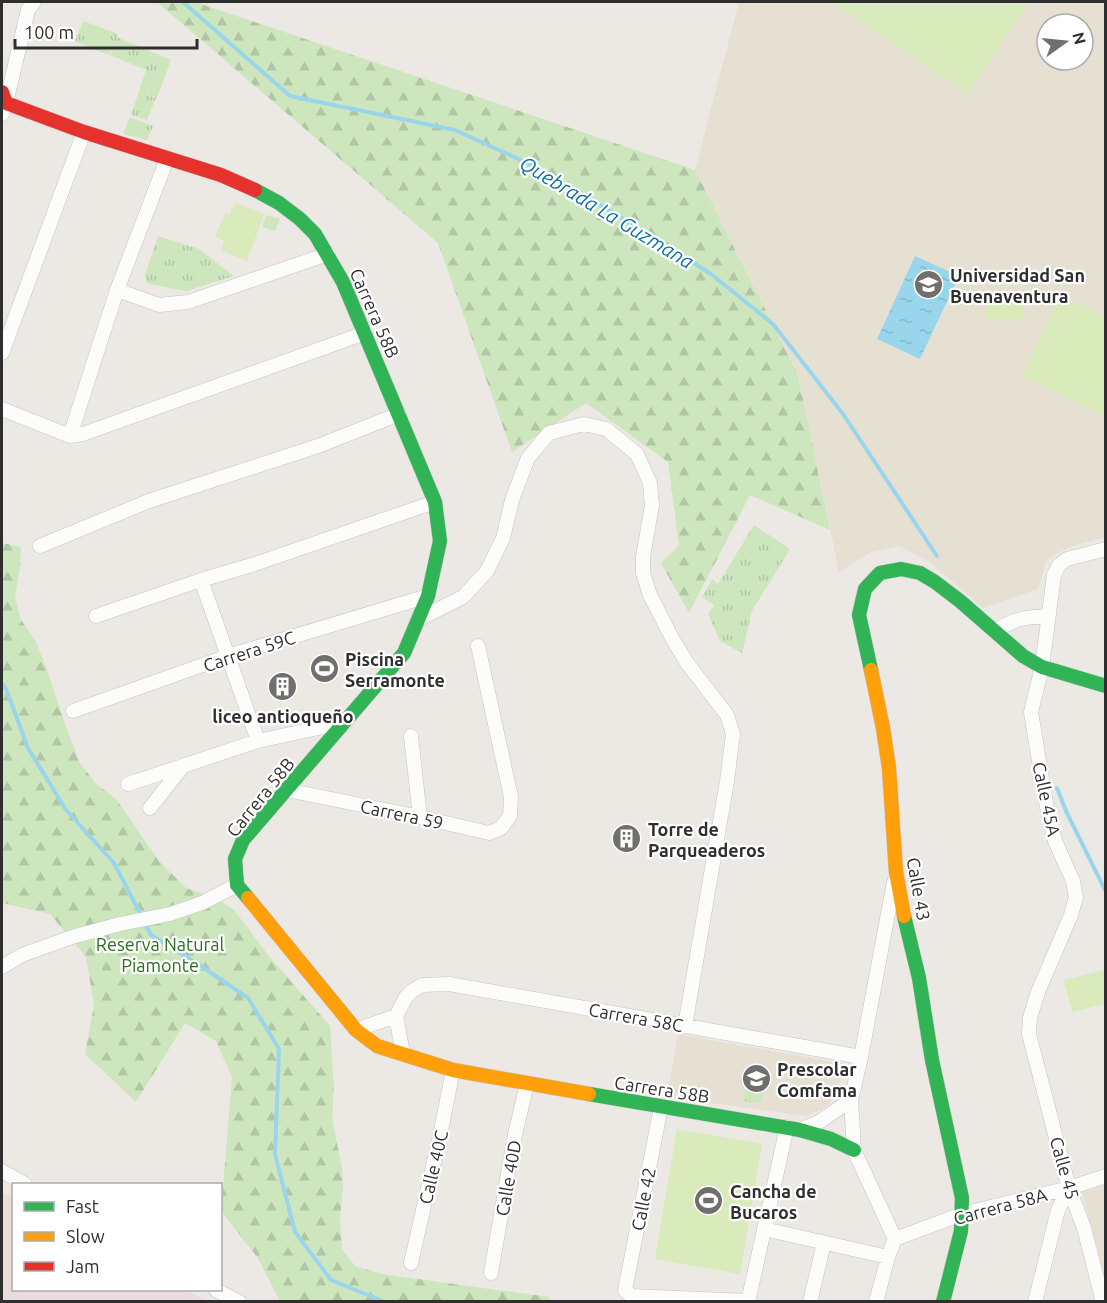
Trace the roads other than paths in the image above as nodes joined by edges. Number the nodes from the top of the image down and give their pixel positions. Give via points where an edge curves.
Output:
1 (34, 2) edge
2 (3, 103) edge
3 (84, 132) junction
4 (167, 159) junction
5 (328, 254) junction
6 (117, 291) junction
7 (364, 333) junction
8 (2, 352) edge
9 (2, 409) edge
10 (399, 414) junction
11 (70, 436) junction
12 (435, 502) junction
13 (40, 546) dead end
14 (1106, 549) edge
15 (201, 580) junction
16 (428, 596) junction
17 (96, 616) dead end
18 (1048, 617) junction
19 (419, 619) junction
20 (995, 632) junction
21 (478, 646) dead end
22 (228, 656) junction
23 (1042, 667) junction
24 (1106, 686) edge
25 (73, 711) dead end
26 (346, 722) junction
27 (411, 736) dead end
28 (258, 741) junction
29 (184, 765) junction
30 (128, 784) dead end
31 (287, 789) junction
32 (150, 808) dead end
33 (420, 817) junction
34 (896, 872) junction
35 (237, 885) junction
36 (2, 967) edge
37 (396, 1016) junction
38 (685, 1026) junction
39 (356, 1030) junction
40 (1029, 1034) joint
41 (403, 1054) junction
42 (861, 1057) junction
43 (453, 1071) junction
44 (527, 1084) junction
45 (851, 1100) junction
46 (661, 1107) junction
47 (794, 1128) junction
48 (854, 1150) junction
49 (2, 1171) edge
50 (1106, 1176) edge
51 (22, 1183) edge
52 (1070, 1188) junction
53 (962, 1214) junction
54 (764, 1229) junction
55 (895, 1239) junction
56 (824, 1243) junction
57 (888, 1257) junction
58 (411, 1263) dead end
59 (491, 1273) dead end
60 (218, 1291) edge
61 (748, 1301) edge
62 (239, 1302) edge
63 (810, 1302) edge
64 (876, 1302) edge
65 (943, 1302) edge
66 (1035, 1302) edge
67 (1103, 1302) edge

1 - 2 street via 28,10
2 - 3 street, Carrera 58B
3 - 4 street, Carrera 58B
3 - 8 street
4 - 5 street, Carrera 58B via 221,176 279,203 315,234
4 - 6 street
5 - 6 street via 188,302 159,305
5 - 7 street, Carrera 58B
6 - 11 street
7 - 10 street, Carrera 58B
7 - 11 street
9 - 11 street
10 - 12 street, Carrera 58B
10 - 13 street via 318,446 149,501
12 - 15 street
12 - 16 street, Carrera 58B via 440,541
14 - 18 street, Calle 45A via 1067,559 1059,565 1054,574
15 - 17 street
15 - 22 street
16 - 19 street, Carrera 58B
16 - 22 street, Carrera 59C
18 - 20 street via 1017,619
18 - 23 street, Calle 45A
19 - 26 street, Carrera 58B via 404,653
19 - 38 street via 463,597 487,571 503,538 528,458 549,433 584,423 606,429 638,454 651,483 652,505 643,557 650,595 687,663 727,715 733,734
20 - 23 street, Calle 43
20 - 34 street, Calle 43 via 920,573 901,569 880,573 865,589 859,615 889,768
21 - 33 street, Carrera 59 via 511,797 510,816 501,828 489,833
22 - 25 street, Carrera 59C
22 - 28 street
23 - 24 street, Calle 43
23 - 40 street, Calle 45A via 1031,712 1055,841 1076,897 1038,992
26 - 28 street
26 - 31 street, Carrera 58B
27 - 33 street
28 - 29 street
29 - 30 street
29 - 32 street
31 - 33 street, Carrera 59
31 - 35 street, Carrera 58B via 243,840 235,859
34 - 42 street
34 - 53 street, Calle 43 via 962,1198
35 - 36 street via 202,903 72,937 22,955
35 - 39 street, Carrera 58B
37 - 38 street, Carrera 58C via 412,991 422,985 449,984
37 - 39 street
37 - 41 street
38 - 42 street, Carrera 58C
39 - 41 street, Carrera 58B via 377,1046
40 - 52 street, Calle 45
41 - 43 street, Carrera 58B
42 - 45 street
43 - 44 street, Carrera 58B
43 - 58 street, Calle 40C
44 - 46 street, Carrera 58B
44 - 59 street, Calle 40D
45 - 47 street via 819,1122
45 - 48 street
46 - 47 street, Carrera 58B
46 - 61 street, Calle 42 via 625,1290 631,1296
47 - 48 street, Carrera 58B
47 - 54 street
48 - 55 street
49 - 51 street
50 - 52 street, Carrera 58A
52 - 53 street, Carrera 58A
52 - 66 street via 1058,1210
52 - 67 street, Calle 45
53 - 55 street, Carrera 58A
53 - 65 street, Calle 43
54 - 56 street
54 - 61 street
55 - 57 street
56 - 57 street
56 - 63 street
57 - 64 street
60 - 62 street

